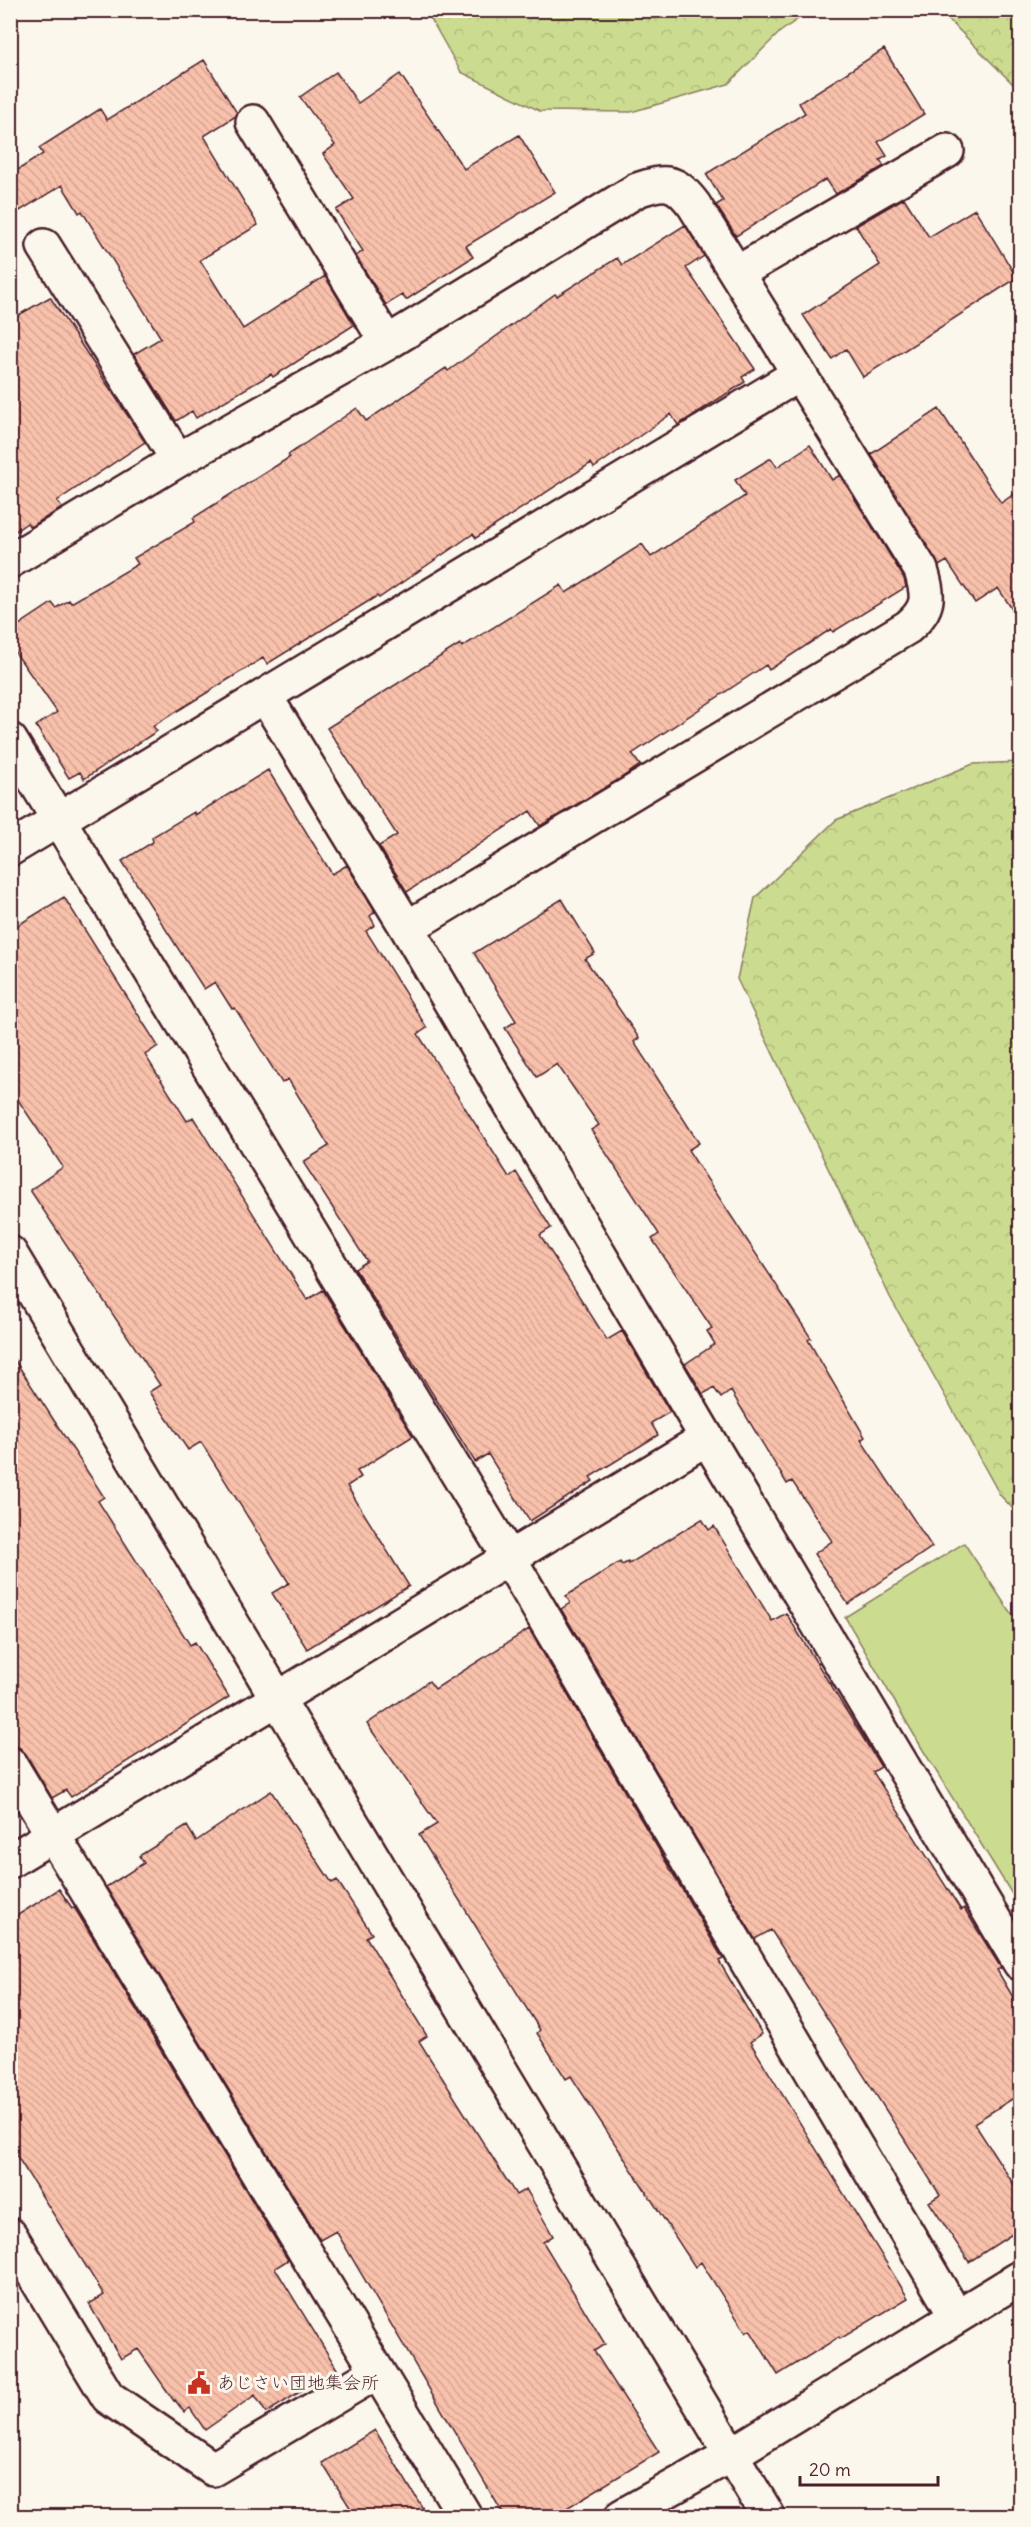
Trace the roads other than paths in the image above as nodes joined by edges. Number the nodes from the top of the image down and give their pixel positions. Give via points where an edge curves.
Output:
1 (253, 122) dead end
2 (947, 150) dead end
3 (44, 246) dead end
4 (737, 273) junction
5 (387, 343) junction
6 (799, 374) junction
7 (178, 460) junction
8 (10, 561) edge
9 (265, 696) junction
10 (10, 740) edge
11 (59, 820) junction
12 (10, 849) edge
13 (407, 928) junction
14 (10, 1253) edge
15 (706, 1438) junction
16 (509, 1558) junction
17 (278, 1698) junction
18 (10, 1764) edge
19 (53, 1835) junction
20 (10, 1861) edge
21 (1020, 1963) edge
22 (10, 2235) edge
23 (1020, 2278) edge
24 (956, 2316) junction
25 (377, 2372) junction
26 (732, 2454) junction
27 (465, 2517) edge
28 (622, 2517) edge
29 (768, 2517) edge

1 - 5 street
2 - 4 street
3 - 7 street
4 - 5 street via 684,191 671,183 655,184 637,190
4 - 6 street
5 - 7 street
6 - 9 street
6 - 13 street via 921,570 927,601 922,615
7 - 8 street
9 - 11 street
9 - 13 street
10 - 11 street
11 - 12 street
11 - 16 street
13 - 15 street
14 - 17 street
15 - 16 street
15 - 21 street
16 - 17 street
16 - 24 street
17 - 19 street
17 - 26 street
18 - 19 street
19 - 20 street
19 - 25 street
22 - 25 street via 108,2397 213,2469
23 - 24 street
24 - 26 street
25 - 27 street
26 - 28 street
26 - 29 street

